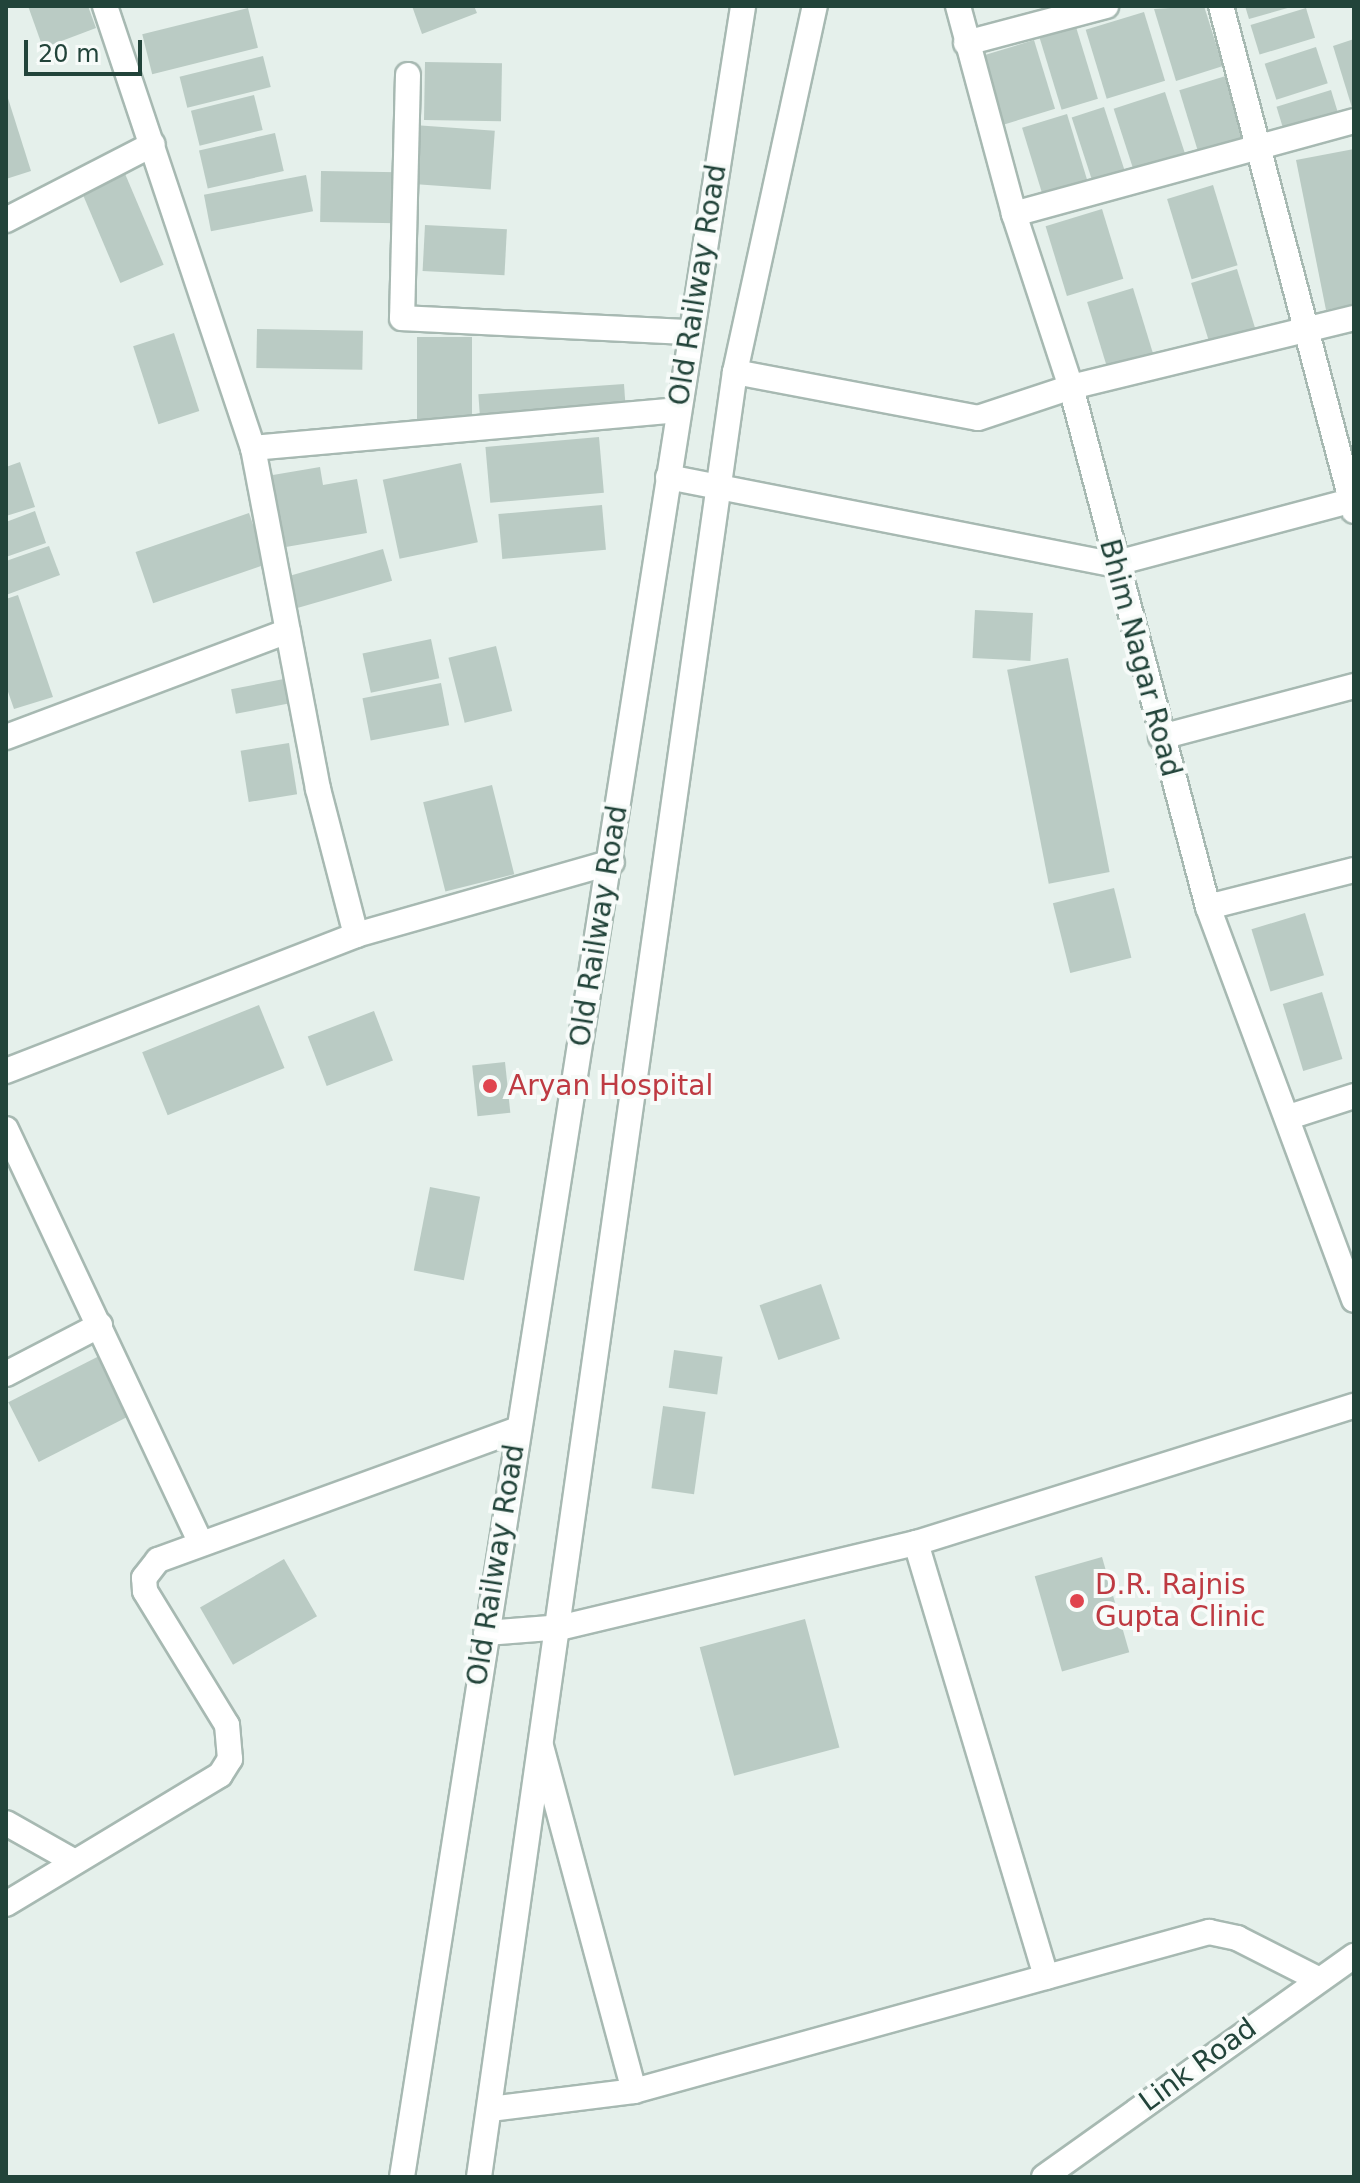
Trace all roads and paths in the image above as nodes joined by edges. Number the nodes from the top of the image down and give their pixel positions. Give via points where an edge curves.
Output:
1 (105, 6) edge
2 (743, 6) edge
3 (815, 6) edge
4 (958, 6) edge
5 (1106, 6) edge
6 (1221, 6) edge
7 (966, 43) junction
8 (408, 75) dead end
9 (1354, 121) edge
10 (153, 144) junction
11 (1256, 148) junction
12 (1014, 214) junction
13 (6, 220) edge
14 (1354, 318) edge
15 (1310, 331) junction
16 (690, 332) junction
17 (735, 372) junction
18 (1071, 387) junction
19 (678, 410) junction
20 (253, 448) junction
21 (668, 477) junction
22 (718, 485) junction
23 (1353, 504) edge
24 (1113, 564) junction
25 (288, 631) junction
26 (1354, 686) edge
27 (6, 737) edge
28 (1161, 737) junction
29 (612, 862) junction
30 (1354, 870) edge
31 (1208, 907) junction
32 (356, 935) junction
33 (6, 1071) edge
34 (1354, 1096) edge
35 (1289, 1117) junction
36 (6, 1129) edge
37 (1354, 1300) edge
38 (100, 1325) junction
39 (6, 1374) edge
40 (1354, 1406) edge
41 (518, 1429) junction
42 (199, 1540) junction
43 (916, 1543) junction
44 (563, 1627) junction
45 (486, 1633) junction
46 (541, 1746) junction
47 (6, 1823) edge
48 (70, 1859) junction
49 (6, 1904) edge
50 (1354, 1956) edge
51 (1046, 1977) junction
52 (1316, 1978) junction
53 (634, 2091) junction
54 (490, 2109) junction
55 (402, 2177) edge
56 (479, 2177) edge
57 (1044, 2177) edge

1 - 10 street
2 - 16 street, Old Railway Road
3 - 17 street, Old Railway Road
4 - 7 street, Bhim Nagar Road
5 - 7 street
6 - 11 street
7 - 12 street, Bhim Nagar Road
8 - 16 street via 402,318
9 - 11 street
10 - 13 street
10 - 20 street
11 - 12 street
11 - 15 street
12 - 18 street, Bhim Nagar Road
14 - 15 street
15 - 18 street
15 - 23 street
16 - 19 street, Old Railway Road
17 - 18 street via 953,419 1023,407
17 - 22 street, Old Railway Road
18 - 24 street, Bhim Nagar Road
19 - 20 street
19 - 21 street, Old Railway Road
20 - 25 street
21 - 22 street
21 - 29 street, Old Railway Road
22 - 24 street
22 - 44 street, Old Railway Road
23 - 24 street
24 - 28 street, Bhim Nagar Road
25 - 27 street
25 - 32 street
26 - 28 street
28 - 31 street, Bhim Nagar Road
29 - 32 street
29 - 41 street, Old Railway Road
30 - 31 street
31 - 35 street, Bhim Nagar Road
32 - 33 street
34 - 35 street
35 - 37 street, Bhim Nagar Road
36 - 38 street
38 - 39 street
38 - 42 street
40 - 43 street
41 - 42 street
41 - 45 street, Old Railway Road
42 - 48 street via 150,1568 145,1591 227,1725 230,1759 220,1775
43 - 44 street
43 - 51 street
44 - 45 street
44 - 46 street, Old Railway Road
45 - 55 street, Old Railway Road
46 - 53 street
46 - 54 street, Old Railway Road
47 - 48 street
48 - 49 street
50 - 52 street, Link Road
51 - 52 street via 1209,1932 1237,1938
51 - 53 street
52 - 57 street, Link Road
53 - 54 street
54 - 56 street, Old Railway Road

